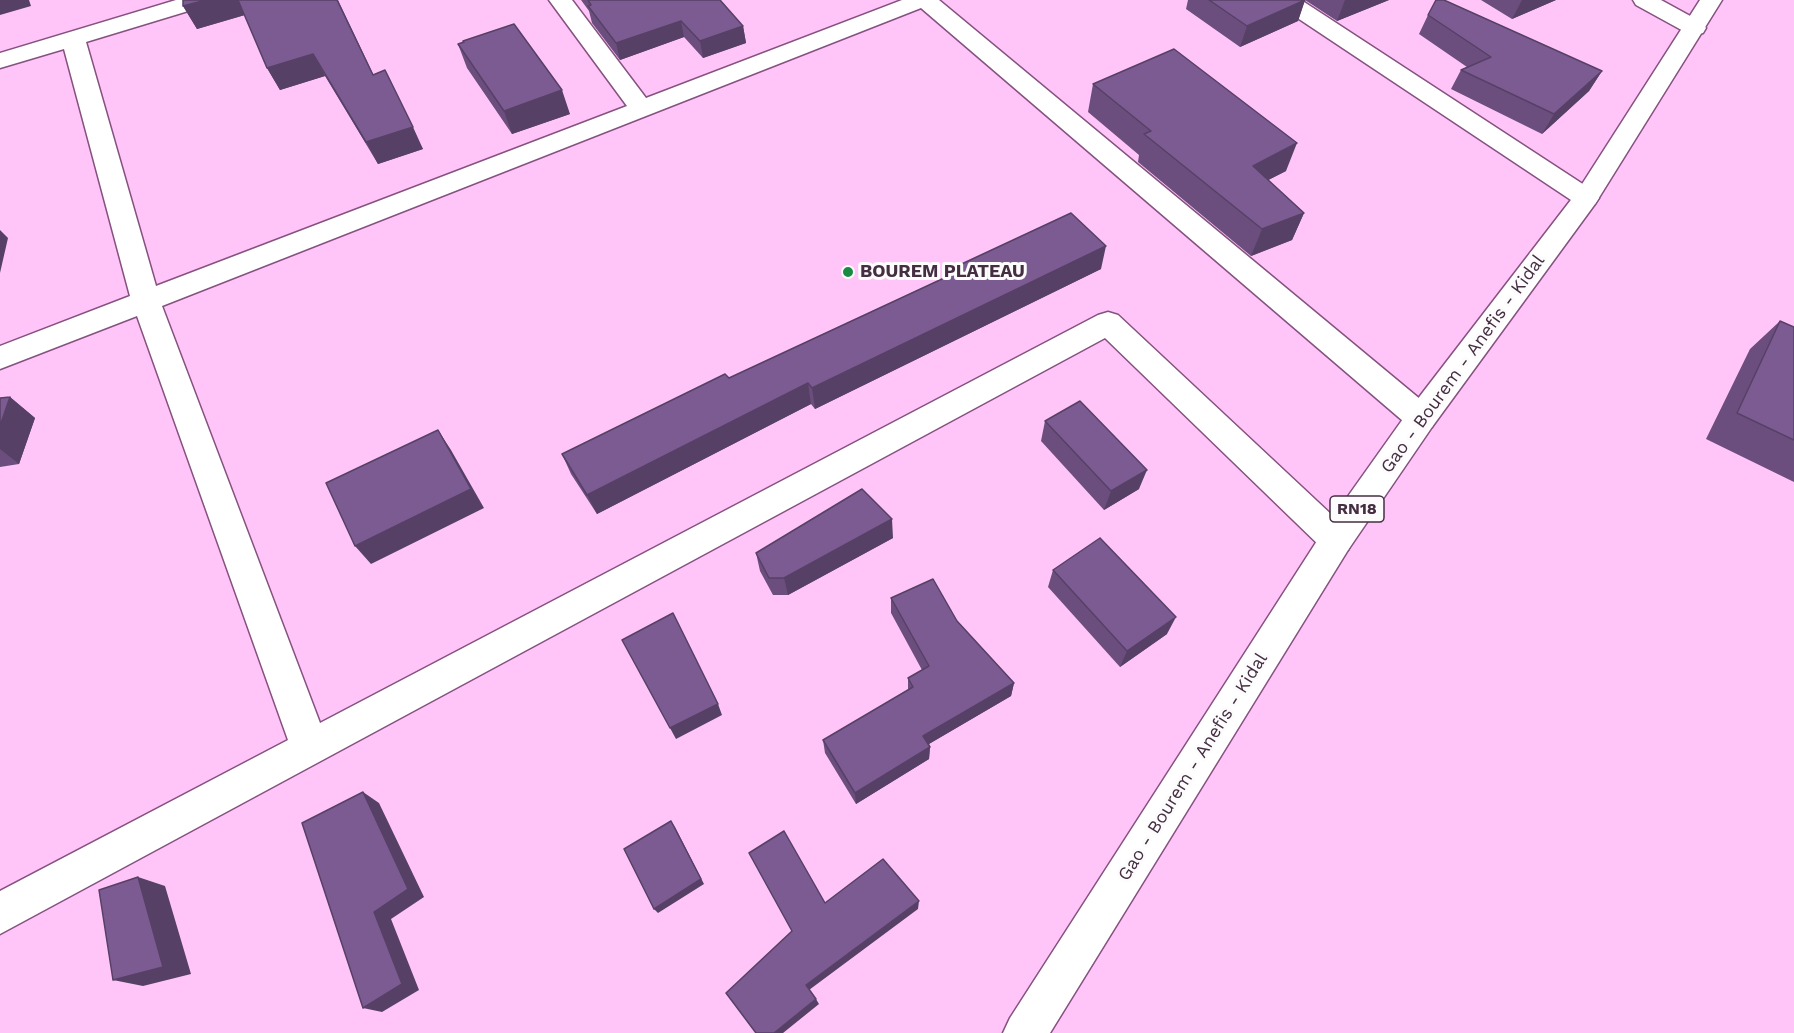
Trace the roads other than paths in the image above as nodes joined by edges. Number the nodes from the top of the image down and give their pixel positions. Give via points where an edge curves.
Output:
1 (198, 0) edge
2 (560, 0) edge
3 (924, 0) edge
4 (1286, 0) edge
5 (1644, 0) edge
6 (1712, 0) edge
7 (1695, 27) junction
8 (73, 39) junction
9 (0, 61) edge
10 (642, 109) junction
11 (1586, 198) junction
12 (146, 301) junction
13 (0, 358) edge
14 (1421, 418) junction
15 (1336, 540) junction
16 (310, 748) junction
17 (0, 914) edge
18 (1025, 1033) edge

1 - 8 street
2 - 10 street
3 - 10 street
3 - 14 street
4 - 11 street
5 - 7 street
6 - 7 street, Gao - Bourem - Anefis - Kidal / RN18
7 - 11 street, Gao - Bourem - Anefis - Kidal / RN18
8 - 9 street
8 - 12 street
10 - 12 street
11 - 14 street, Gao - Bourem - Anefis - Kidal / RN18
12 - 13 street
12 - 16 street
14 - 15 street, Gao - Bourem - Anefis - Kidal / RN18
15 - 16 street via 1108,323
15 - 18 street, Gao - Bourem - Anefis - Kidal / RN18
16 - 17 street

